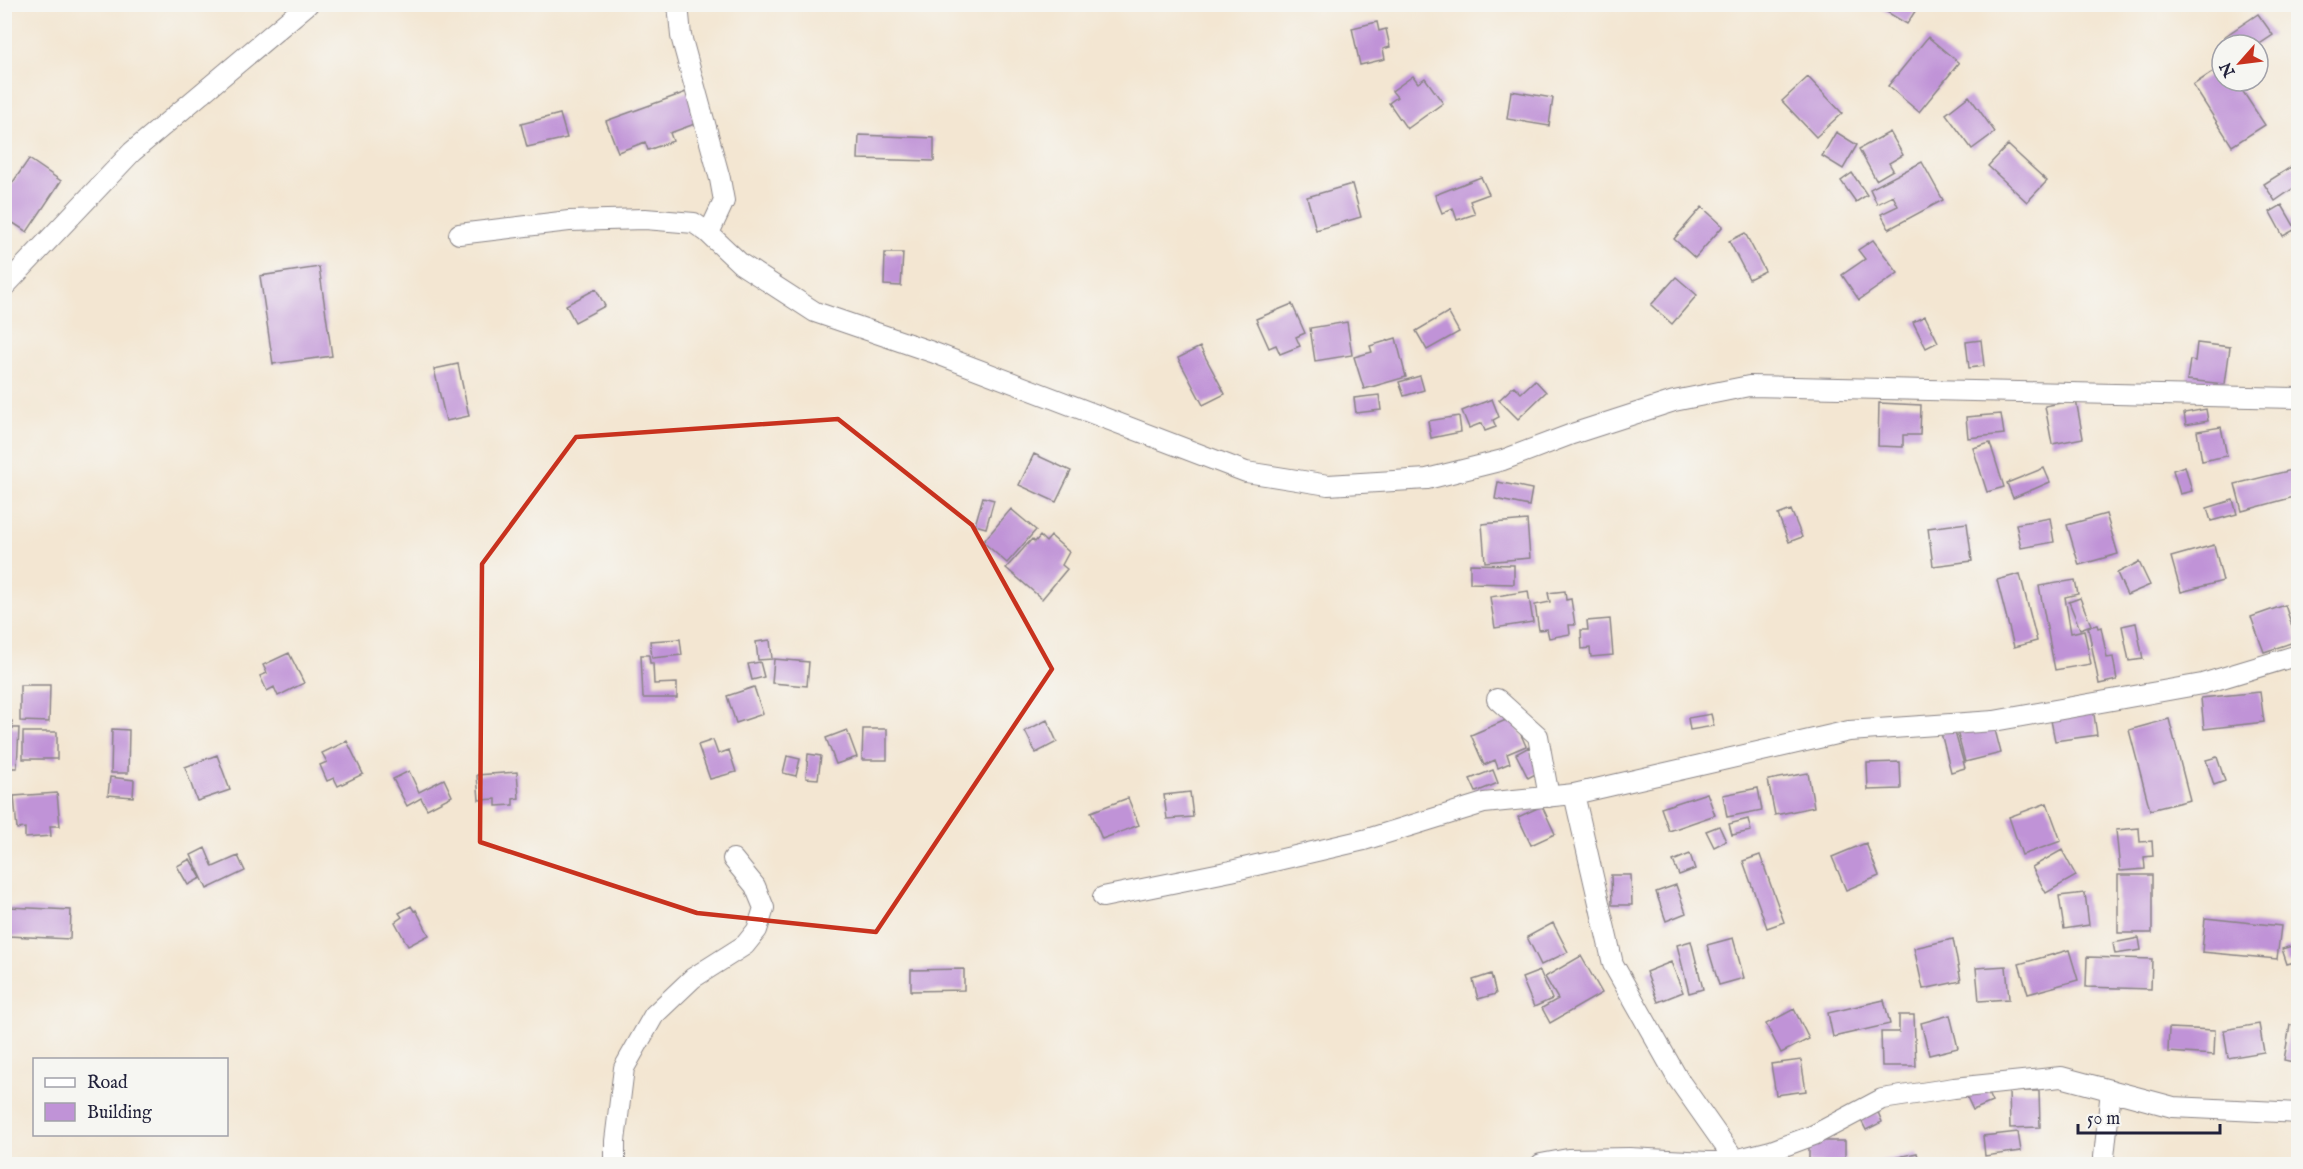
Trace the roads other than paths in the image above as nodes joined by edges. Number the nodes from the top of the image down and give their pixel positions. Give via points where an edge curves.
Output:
1 (308, 4) edge
2 (678, 4) edge
3 (709, 233) junction
4 (459, 234) dead end
5 (4, 287) edge
6 (2298, 398) edge
7 (2298, 655) edge
8 (1497, 699) dead end
9 (1574, 794) junction
10 (1549, 797) junction
11 (733, 859) dead end
12 (1103, 897) dead end
13 (2111, 1090) junction
14 (2298, 1113) edge
15 (1735, 1160) junction
16 (1707, 1163) edge
17 (615, 1164) edge
18 (1542, 1164) edge
19 (2106, 1164) edge

1 - 5 street via 132,152
2 - 3 street via 681,36 724,201
3 - 4 street via 694,224 645,219 569,221
3 - 6 street via 741,264 815,312 932,352 1246,472 1328,485 1427,479 1503,460 1674,400 1749,386
7 - 9 street via 2202,684 1994,721 1849,730
8 - 10 street via 1538,736
9 - 10 street
9 - 15 street via 1613,964 1678,1079
10 - 12 street via 1484,803 1364,840
11 - 17 street via 755,886 764,908 757,930 745,945 693,978 654,1015 624,1068
13 - 14 street via 2173,1107
13 - 15 street via 2061,1077 1882,1099 1814,1135
13 - 19 street
15 - 16 street
16 - 18 street via 1629,1158 1568,1159

